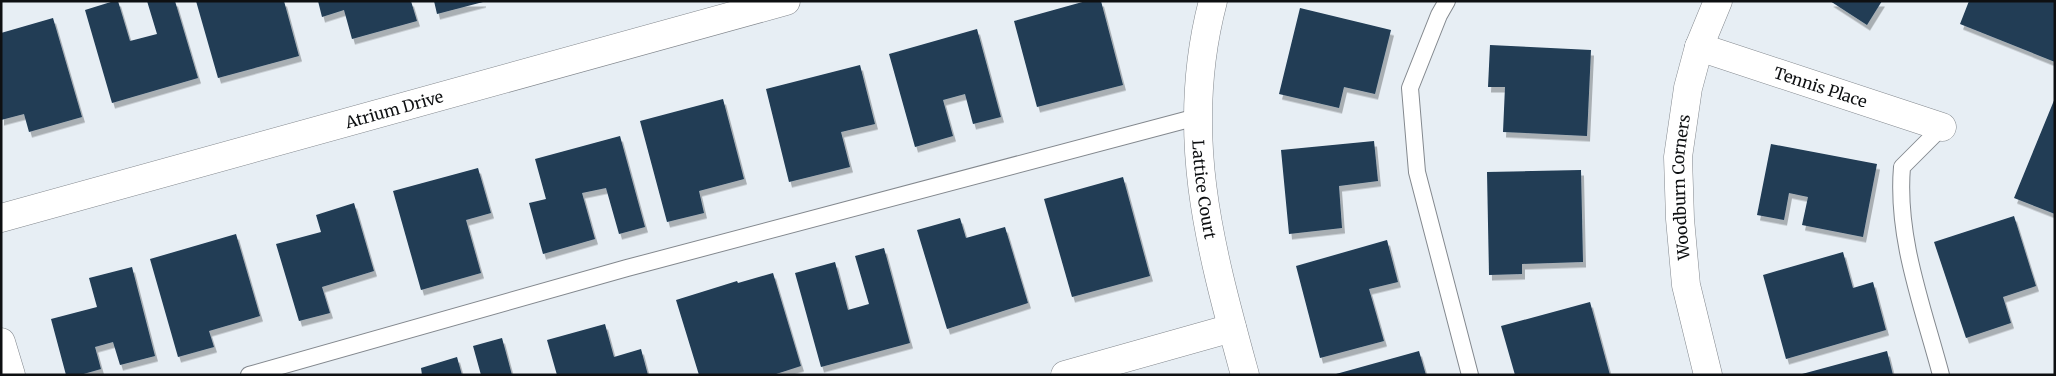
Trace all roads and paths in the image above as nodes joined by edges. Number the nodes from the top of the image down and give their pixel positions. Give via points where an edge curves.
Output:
1 (786, 1) edge
2 (1213, 1) edge
3 (1447, 1) edge
4 (1718, 1) edge
5 (1699, 48) junction
6 (1197, 117) junction
7 (1942, 128) joint
8 (1, 218) edge
9 (1232, 328) junction
10 (1, 342) edge
11 (11, 375) edge
12 (249, 375) edge
13 (1065, 375) edge
14 (1245, 375) edge
15 (1470, 375) edge
16 (1708, 375) edge
17 (1941, 375) edge

1 - 8 street, Atrium Drive
2 - 6 street, Lattice Court via 1200,70
3 - 15 lane via 1410,88 1417,172
4 - 5 street, Woodburn Corners
5 - 7 street, Tennis Place
5 - 16 street, Woodburn Corners via 1688,88 1678,157 1686,285
6 - 9 street, Lattice Court via 1200,174 1208,227
6 - 12 lane via 636,266
7 - 17 lane via 1902,167 1900,193 1905,240
9 - 13 street
9 - 14 street, Lattice Court
10 - 11 street

